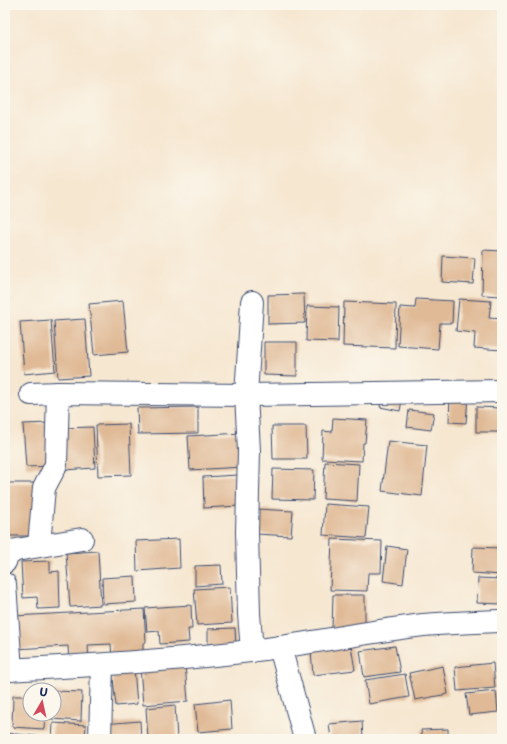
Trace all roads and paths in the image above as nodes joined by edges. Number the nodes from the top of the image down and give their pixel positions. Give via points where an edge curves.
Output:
1 (252, 302) dead end
2 (502, 391) edge
3 (58, 392) junction
4 (31, 394) dead end
5 (246, 395) junction
6 (82, 539) dead end
7 (39, 545) junction
8 (5, 562) edge
9 (5, 584) edge
10 (502, 621) edge
11 (280, 647) junction
12 (252, 651) junction
13 (102, 665) junction
14 (8, 670) edge
15 (100, 739) edge
16 (305, 739) edge

1 - 5 street
2 - 5 street
3 - 4 street
3 - 5 street
3 - 7 street via 56,464 44,488
5 - 12 street
6 - 7 street
7 - 8 street via 16,550 8,555
9 - 14 street
10 - 11 street via 424,625
11 - 12 street
11 - 16 street
12 - 13 street
13 - 14 street
13 - 15 street

